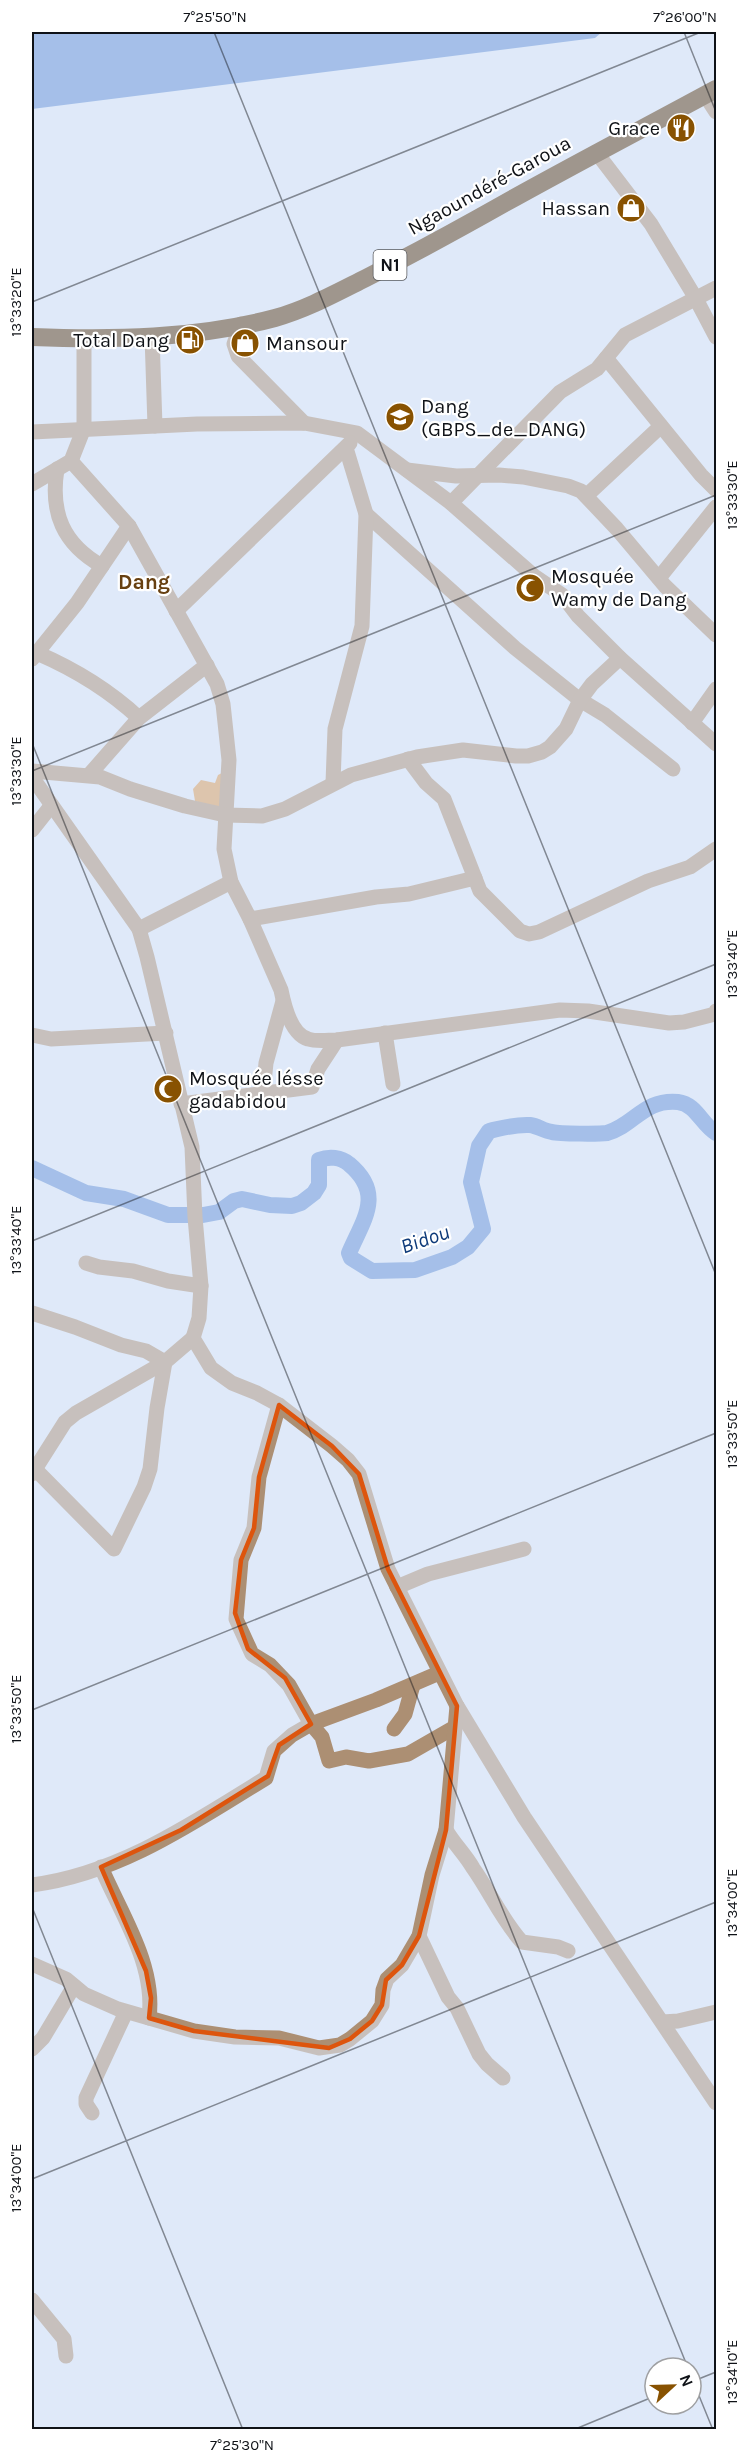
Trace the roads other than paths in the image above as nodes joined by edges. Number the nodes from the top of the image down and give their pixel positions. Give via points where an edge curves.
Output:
1 (711, 92) edge
2 (717, 112) edge
3 (596, 152) junction
4 (717, 288) edge
5 (695, 297) junction
6 (241, 324) junction
7 (32, 336) edge
8 (152, 336) junction
9 (717, 337) edge
10 (84, 339) junction
11 (606, 358) junction
12 (304, 423) junction
13 (156, 426) junction
14 (661, 426) junction
15 (84, 428) junction
16 (32, 432) edge
17 (357, 433) junction
18 (346, 448) junction
19 (71, 461) junction
20 (57, 469) junction
21 (404, 469) junction
22 (477, 476) junction
23 (32, 484) edge
24 (717, 490) edge
25 (586, 496) junction
26 (451, 503) junction
27 (717, 507) edge
28 (366, 514) junction
29 (129, 526) junction
30 (102, 566) junction
31 (659, 578) junction
32 (176, 610) junction
33 (717, 635) edge
34 (34, 656) edge
35 (620, 658) junction
36 (207, 665) junction
37 (717, 689) edge
38 (580, 700) junction
39 (139, 718) junction
40 (692, 723) junction
41 (717, 744) edge
42 (408, 759) junction
43 (673, 769) dead end
44 (32, 771) edge
45 (90, 775) junction
46 (32, 777) edge
47 (333, 783) junction
48 (51, 806) junction
49 (225, 815) junction
50 (32, 830) edge
51 (717, 849) edge
52 (475, 878) junction
53 (231, 882) junction
54 (250, 919) junction
55 (139, 929) junction
56 (283, 1001) junction
57 (716, 1013) edge
58 (166, 1033) junction
59 (385, 1033) junction
60 (32, 1035) edge
61 (337, 1040) junction
62 (393, 1084) dead end
63 (263, 1092) junction
64 (181, 1104) junction
65 (86, 1263) dead end
66 (201, 1286) junction
67 (32, 1313) edge
68 (193, 1338) junction
69 (165, 1362) junction
70 (279, 1406) junction
71 (33, 1471) edge
72 (524, 1550) dead end
73 (397, 1587) junction
74 (438, 1673) junction
75 (413, 1684) junction
76 (457, 1706) junction
77 (311, 1724) junction
78 (455, 1728) junction
79 (394, 1729) dead end
80 (446, 1830) junction
81 (101, 1867) junction
82 (32, 1885) edge
83 (419, 1936) junction
84 (568, 1951) dead end
85 (32, 1964) edge
86 (74, 1986) junction
87 (126, 2012) junction
88 (717, 2012) edge
89 (149, 2018) junction
90 (663, 2022) junction
91 (32, 2049) edge
92 (503, 2078) dead end
93 (717, 2103) edge
94 (92, 2113) dead end
95 (32, 2300) edge
96 (66, 2356) dead end

1 - 2 street
1 - 3 highway, Ngaoundéré-Garoua / N1
3 - 5 street via 651,224
3 - 6 highway, Ngaoundéré-Garoua / N1 via 436,242 304,308
4 - 5 street
5 - 9 street
5 - 11 street via 625,335
6 - 8 highway, Ngaoundéré-Garoua / N1
6 - 12 street via 234,344 238,356
7 - 10 highway, Ngaoundéré-Garoua / N1
8 - 10 highway, Ngaoundéré-Garoua / N1
8 - 13 street
10 - 15 street
11 - 14 street
11 - 22 street via 597,369 560,392
12 - 13 street
12 - 17 street
13 - 15 street
14 - 24 street
14 - 25 street
15 - 16 street
15 - 19 street
17 - 18 street
17 - 21 street
18 - 28 street
18 - 32 street
19 - 20 street
19 - 29 street
20 - 23 street
20 - 30 street via 54,489 60,521 77,549
21 - 22 street
21 - 26 street
22 - 25 street via 499,474 551,482
22 - 26 street
25 - 31 street
26 - 35 street via 534,576 562,595
27 - 31 street
28 - 38 street via 515,648
28 - 47 street via 362,626 335,729
29 - 30 street
29 - 32 street
30 - 34 street
31 - 33 street
32 - 36 street
34 - 39 street via 101,688
35 - 38 street
35 - 40 street
36 - 39 street
36 - 49 street via 220,694 227,730
37 - 40 street
38 - 42 street via 566,729 542,752 516,756 464,750
38 - 43 street
39 - 45 street
40 - 41 street
42 - 47 street
42 - 52 street via 444,799
44 - 45 street
45 - 49 street
46 - 48 street
47 - 49 street via 285,809 262,816
48 - 50 street
48 - 55 street
49 - 53 street via 224,849
51 - 52 street via 690,867 529,934 520,931 492,904
52 - 54 street via 409,894
53 - 54 street
53 - 55 street
54 - 56 street
55 - 58 street
56 - 61 street via 304,1038
56 - 63 street via 266,1063
57 - 59 street via 669,1023 560,1010
58 - 60 street via 51,1039
58 - 64 street
59 - 61 street
59 - 62 street
61 - 63 street via 318,1069 312,1087
63 - 64 street
64 - 66 street via 192,1147
65 - 66 street
66 - 68 street
67 - 69 street via 146,1351
68 - 69 street
68 - 70 street via 211,1368
69 - 71 street via 65,1422
69 - 71 street via 150,1469 114,1549
70 - 73 street via 332,1446 359,1474 381,1552
70 - 77 street via 259,1477 254,1528 241,1560 235,1613 248,1649 285,1678
72 - 73 street via 428,1574
73 - 74 street
74 - 75 street
74 - 76 street
75 - 77 street
75 - 79 street via 405,1714
76 - 78 street
76 - 90 street via 524,1817
77 - 78 street via 322,1737 327,1759 331,1761 346,1757 369,1761 413,1753
77 - 81 street via 274,1751 266,1778 181,1830
78 - 80 street
80 - 83 street
80 - 84 street via 522,1942
81 - 82 street
81 - 89 street via 146,1971 151,1998
83 - 89 street via 402,1965 387,1979 382,2005 372,2021 340,2045 319,2048 279,2038 218,2035
83 - 92 street via 479,2054
85 - 86 street
86 - 87 street
86 - 91 street via 43,2038
87 - 89 street
87 - 94 street via 86,2098
88 - 90 street
90 - 93 street
95 - 96 street via 64,2339

